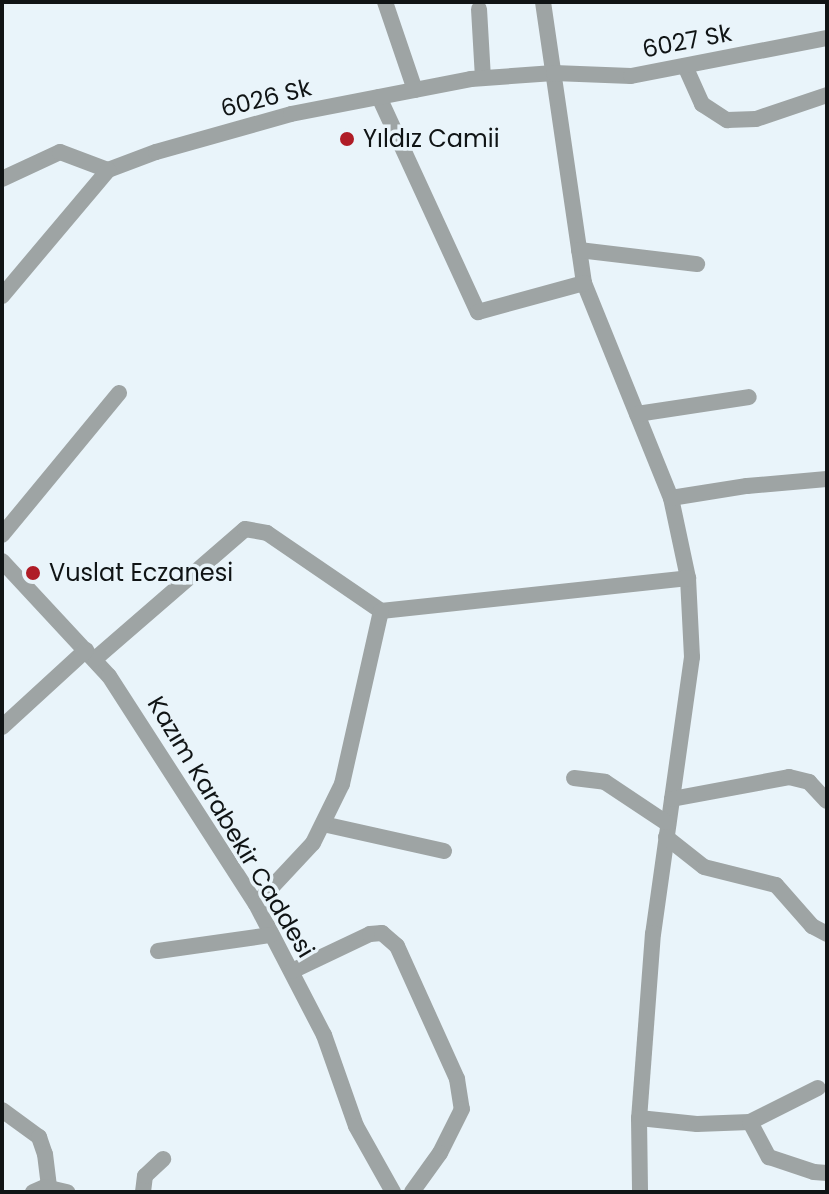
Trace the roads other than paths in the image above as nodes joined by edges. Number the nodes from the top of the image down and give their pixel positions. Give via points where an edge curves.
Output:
1 (385, 2) edge
2 (543, 2) edge
3 (479, 9) dead end
4 (827, 38) edge
5 (685, 66) junction
6 (554, 73) junction
7 (483, 78) junction
8 (415, 90) junction
9 (827, 95) edge
10 (379, 97) junction
11 (108, 170) junction
12 (2, 178) edge
13 (579, 250) junction
14 (697, 264) dead end
15 (584, 283) junction
16 (2, 296) edge
17 (119, 393) dead end
18 (749, 397) dead end
19 (637, 414) junction
20 (827, 479) edge
21 (671, 498) junction
22 (2, 535) edge
23 (2, 561) edge
24 (688, 578) junction
25 (381, 611) junction
26 (90, 654) junction
27 (2, 727) edge
28 (574, 778) dead end
29 (672, 799) junction
30 (827, 801) edge
31 (323, 824) junction
32 (667, 831) junction
33 (444, 851) dead end
34 (256, 904) junction
35 (827, 934) edge
36 (271, 935) junction
37 (158, 951) dead end
38 (292, 971) junction
39 (818, 1088) dead end
40 (2, 1110) edge
41 (639, 1118) junction
42 (750, 1122) junction
43 (163, 1159) dead end
44 (827, 1173) edge
45 (41, 1190) edge
46 (67, 1192) edge
47 (143, 1192) edge
48 (393, 1192) edge
49 (412, 1192) edge
50 (640, 1192) edge

1 - 8 street
2 - 6 street
3 - 7 street
4 - 5 street, 6027 Sk
5 - 6 street, 6027 Sk via 631,76
5 - 9 street via 702,104 727,120 756,119
6 - 7 street, 6026 Sk
6 - 13 street
7 - 8 street, 6026 Sk
8 - 10 street, 6026 Sk
10 - 11 street, 6026 Sk via 291,114
10 - 15 street via 478,312
11 - 12 street via 60,152
11 - 16 street
13 - 14 street
13 - 15 street
15 - 19 street
17 - 22 street
18 - 19 street
19 - 21 street
20 - 21 street
21 - 24 street
23 - 26 street, Kazım Karabekir Caddesi
24 - 25 street
24 - 29 street via 692,657
25 - 26 street via 267,533 245,529
25 - 31 street via 342,784
26 - 27 street
26 - 34 street, Kazım Karabekir Caddesi
28 - 32 street via 605,782
29 - 30 street via 789,777 809,782
29 - 32 street
31 - 33 street
31 - 34 street via 313,843
32 - 35 street via 704,867 776,885 812,926
32 - 41 street via 653,933
34 - 36 street, Kazım Karabekir Caddesi
36 - 37 street
36 - 38 street, Kazım Karabekir Caddesi
38 - 48 street, Kazım Karabekir Caddesi via 324,1035 356,1126
38 - 49 street via 370,934 382,933 397,946 457,1079 462,1109
39 - 42 street
40 - 45 street via 39,1137 45,1154
41 - 42 street
41 - 50 street
42 - 44 street via 769,1157
43 - 47 street via 145,1176
45 - 46 street

